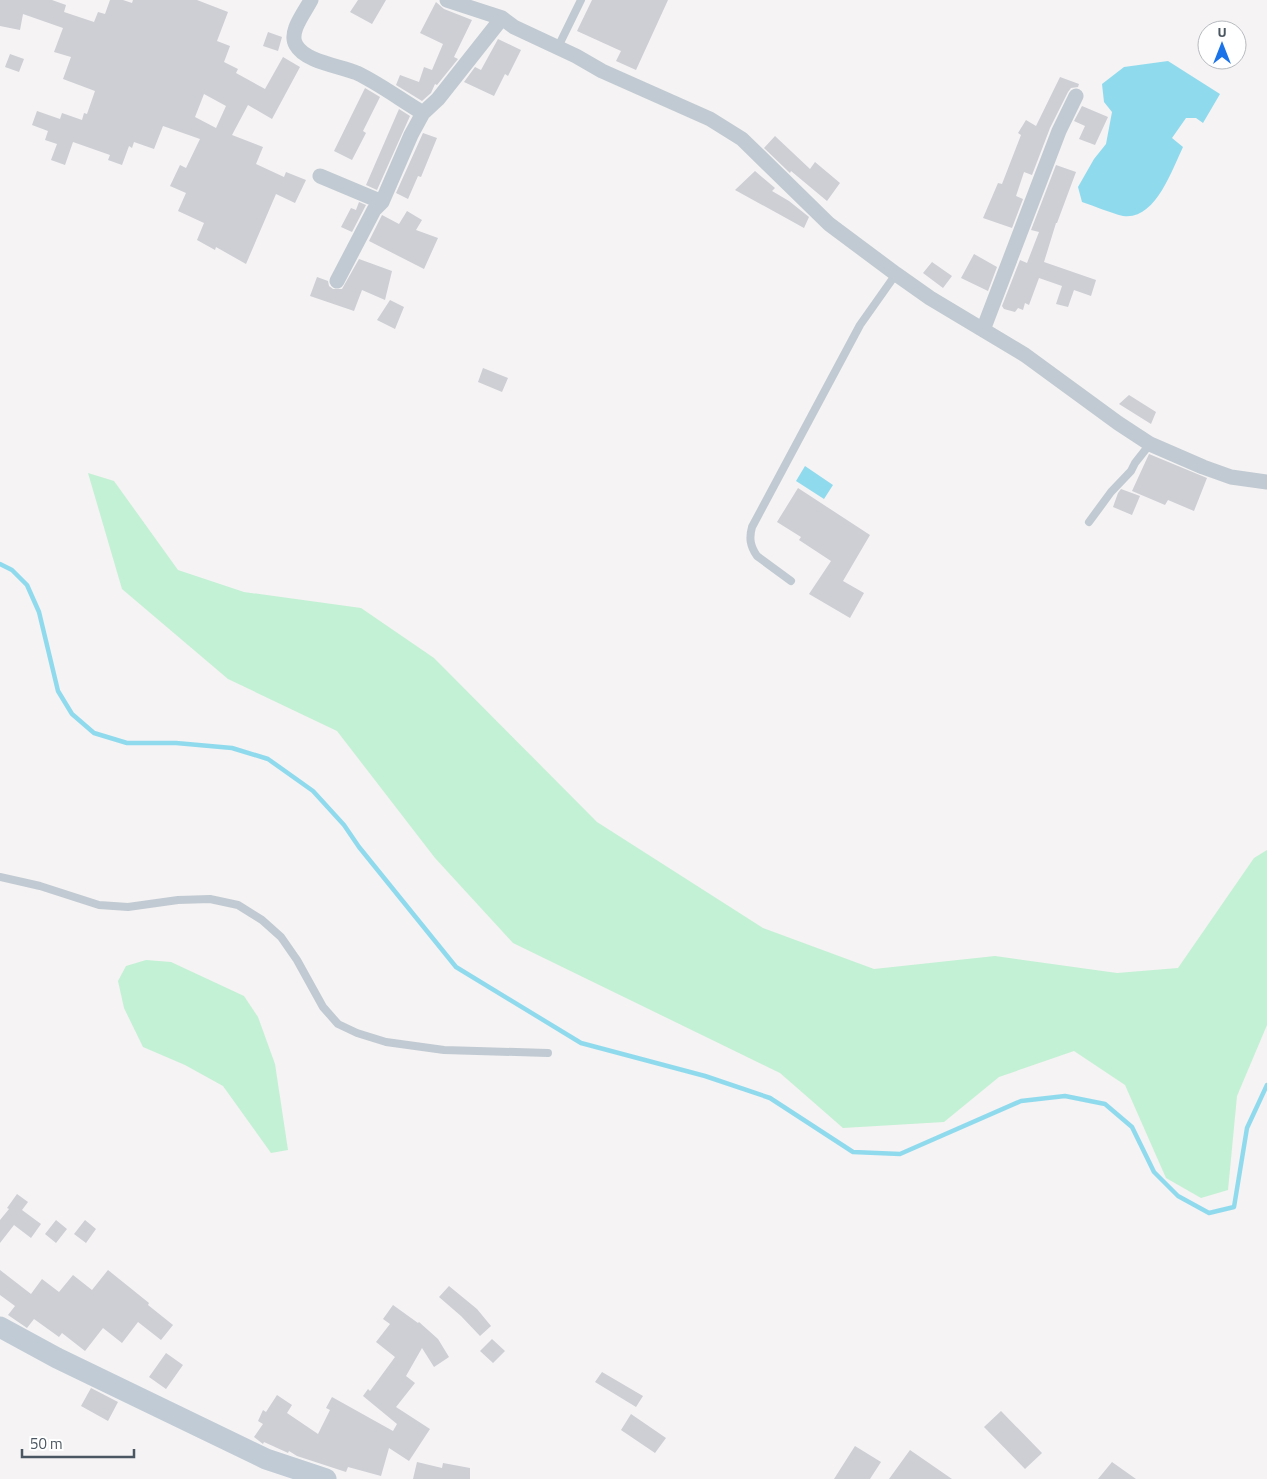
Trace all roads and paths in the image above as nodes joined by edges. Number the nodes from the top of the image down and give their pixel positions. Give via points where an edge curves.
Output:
1 (311, 0) edge
2 (447, 0) edge
3 (581, 0) edge
4 (502, 18) junction
5 (558, 47) junction
6 (1076, 96) dead end
7 (423, 113) junction
8 (320, 176) dead end
9 (382, 202) junction
10 (896, 274) junction
11 (337, 281) dead end
12 (983, 330) junction
13 (1150, 444) junction
14 (1267, 482) edge
15 (1089, 522) dead end
16 (791, 581) dead end
17 (0, 877) edge
18 (548, 1054) dead end
19 (0, 1327) edge
20 (326, 1479) edge

1 - 7 street via 294,32 300,51 357,73
2 - 4 street
3 - 5 lane
4 - 5 street
4 - 7 street via 438,99
5 - 10 street via 710,119 742,139 829,224
6 - 12 street via 1059,131
7 - 9 street
8 - 9 street
9 - 11 street via 374,210
10 - 12 street
10 - 16 lane via 860,325 752,527 750,539 756,556
12 - 13 street via 1025,355
13 - 14 street via 1232,477
13 - 15 lane
17 - 18 lane via 99,905 128,907 210,899 238,905 281,937 323,1007 338,1024 386,1042 444,1050
19 - 20 street via 266,1459

